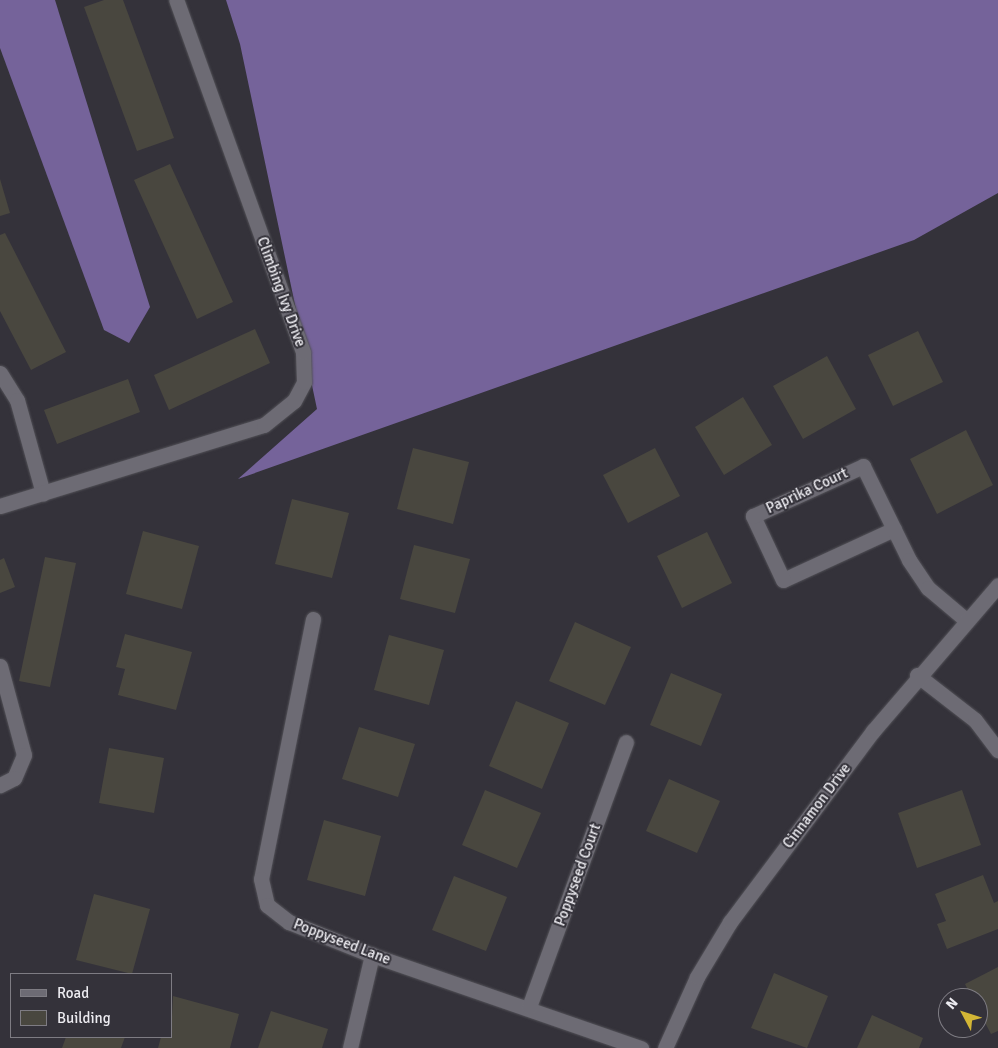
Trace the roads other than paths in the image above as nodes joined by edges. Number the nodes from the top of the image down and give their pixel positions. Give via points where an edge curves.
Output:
1 (176, 0) edge
2 (0, 373) edge
3 (44, 493) junction
4 (0, 506) edge
5 (894, 529) junction
6 (998, 585) edge
7 (313, 619) dead end
8 (966, 620) junction
9 (0, 666) edge
10 (917, 675) junction
11 (626, 742) dead end
12 (998, 750) edge
13 (0, 785) edge
14 (372, 955) junction
15 (529, 1008) junction
16 (350, 1048) edge
17 (641, 1048) edge
18 (665, 1048) edge

1 - 3 street, Climbing Ivy Drive via 303,352 304,382 294,400 264,425
2 - 3 street via 17,400
3 - 4 street, Climbing Ivy Drive
5 - 5 street, Paprika Court via 863,466 753,516 784,580
5 - 8 street, Paprika Court via 928,588
6 - 8 street, Cinnamon Drive
7 - 14 street, Poppyseed Lane via 261,879 267,905 289,922
8 - 10 street, Cinnamon Drive
9 - 13 street via 24,755 14,778
10 - 12 street via 975,720
10 - 18 street, Cinnamon Drive via 730,922 697,977
11 - 15 street, Poppyseed Court
14 - 15 street, Poppyseed Lane
14 - 16 street
15 - 17 street, Poppyseed Lane

